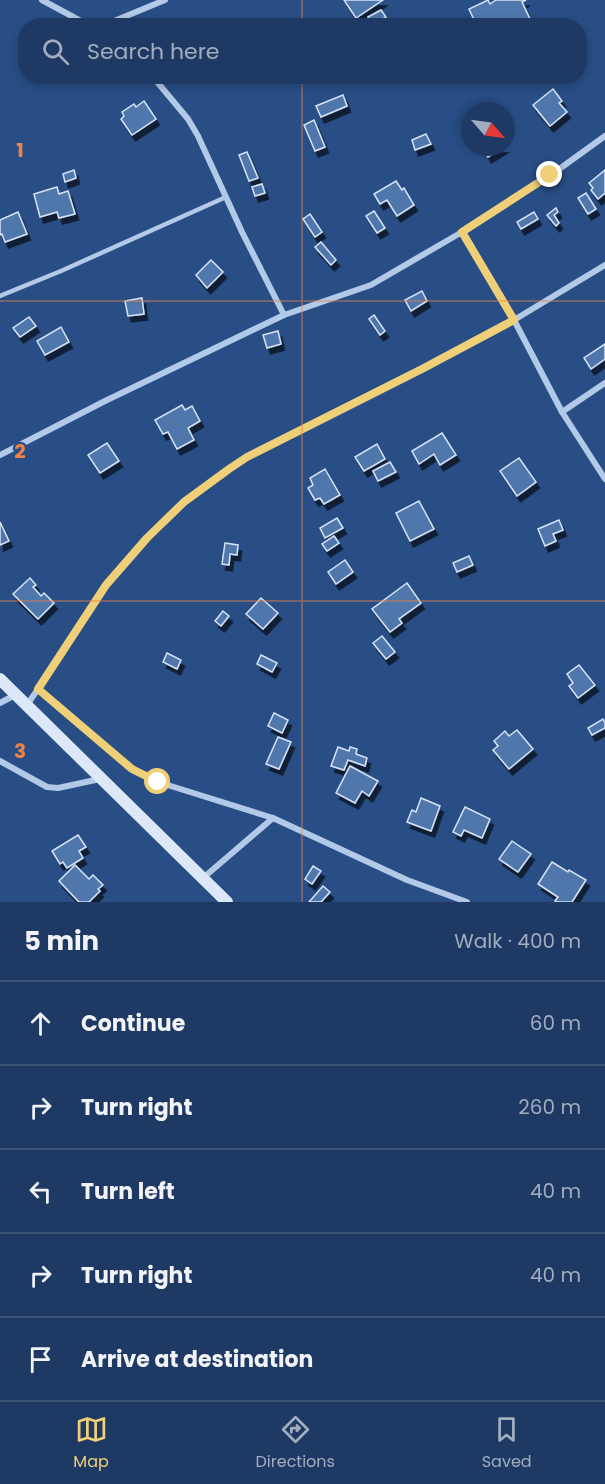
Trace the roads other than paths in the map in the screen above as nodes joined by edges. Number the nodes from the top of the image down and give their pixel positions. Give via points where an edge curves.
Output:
1 (42, 0) edge
2 (165, 0) edge
3 (75, 18) edge
4 (121, 18) edge
5 (159, 84) edge
6 (605, 136) edge
7 (226, 197) junction
8 (462, 232) junction
9 (605, 265) edge
10 (0, 296) edge
11 (284, 315) junction
12 (514, 320) junction
13 (605, 383) edge
14 (562, 412) junction
15 (0, 455) edge
16 (605, 479) edge
17 (0, 679) edge
18 (38, 689) junction
19 (16, 695) junction
20 (0, 703) edge
21 (27, 705) junction
22 (0, 761) edge
23 (101, 778) junction
24 (273, 818) junction
25 (203, 878) junction
26 (227, 902) edge
27 (467, 902) edge

1 - 3 street
2 - 4 street
5 - 7 street via 193,127
6 - 8 street
7 - 10 lane
7 - 11 street
8 - 11 street via 371,285
8 - 12 street
9 - 12 street
11 - 15 street
12 - 14 street
12 - 18 street via 247,457 184,502 106,585
13 - 14 street
14 - 16 street
17 - 19 main road
18 - 21 street
18 - 24 street via 132,769 158,782
19 - 20 street
19 - 21 main road
21 - 23 main road
22 - 23 street via 47,787
23 - 25 main road
24 - 25 street
24 - 27 street via 407,880
25 - 26 main road

